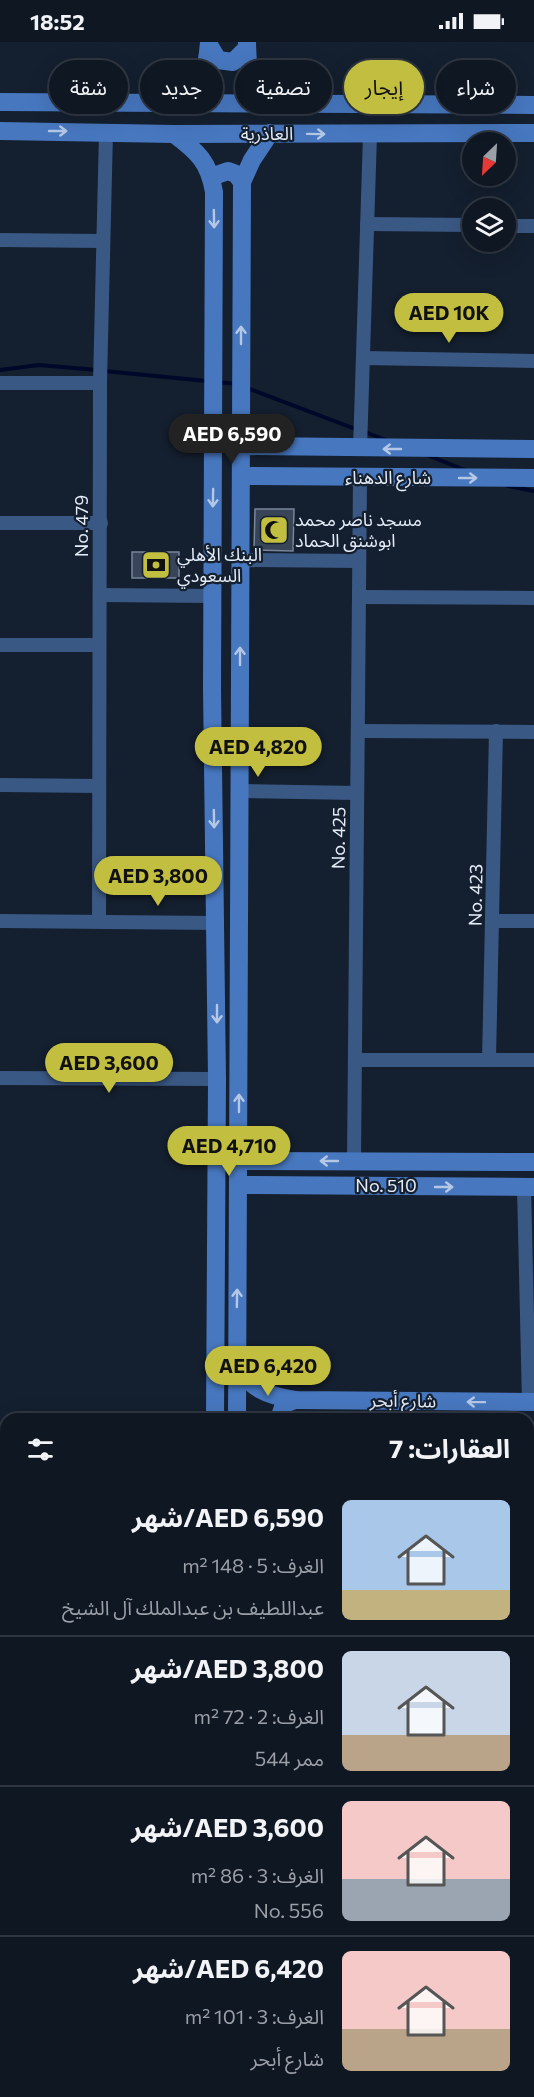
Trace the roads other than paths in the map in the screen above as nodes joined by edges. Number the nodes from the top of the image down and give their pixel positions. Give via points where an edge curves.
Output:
1 (209, 44) edge
2 (247, 45) edge
3 (207, 60) edge
4 (248, 60) edge
5 (0, 102) edge
6 (140, 103) edge
7 (332, 105) edge
8 (436, 105) edge
9 (516, 105) edge
10 (534, 105) edge
11 (482, 114) edge
12 (0, 131) edge
13 (106, 132) junction
14 (482, 132) edge
15 (462, 133) edge
16 (516, 133) edge
17 (534, 133) edge
18 (174, 134) junction
19 (270, 134) junction
20 (370, 135) junction
21 (212, 177) junction
22 (242, 182) junction
23 (367, 224) junction
24 (462, 225) edge
25 (516, 226) edge
26 (534, 226) edge
27 (0, 240) edge
28 (103, 241) junction
29 (363, 358) junction
30 (534, 361) edge
31 (241, 374) junction
32 (215, 375) junction
33 (0, 383) edge
34 (100, 383) junction
35 (242, 446) junction
36 (264, 447) junction
37 (360, 449) junction
38 (534, 450) edge
39 (241, 476) junction
40 (267, 477) junction
41 (360, 478) junction
42 (534, 478) edge
43 (101, 523) junction
44 (0, 524) edge
45 (241, 560) junction
46 (359, 561) junction
47 (100, 595) junction
48 (212, 596) junction
49 (359, 597) junction
50 (534, 598) edge
51 (0, 645) edge
52 (99, 645) junction
53 (212, 688) junction
54 (240, 688) junction
55 (358, 731) junction
56 (496, 731) junction
57 (534, 732) edge
58 (0, 785) edge
59 (99, 786) junction
60 (240, 791) junction
61 (357, 793) junction
62 (0, 921) edge
63 (99, 921) junction
64 (493, 921) junction
65 (534, 921) edge
66 (216, 923) junction
67 (355, 1060) junction
68 (489, 1060) junction
69 (534, 1060) edge
70 (0, 1078) edge
71 (217, 1079) junction
72 (239, 1161) junction
73 (261, 1161) junction
74 (354, 1161) junction
75 (534, 1162) edge
76 (238, 1185) junction
77 (261, 1186) junction
78 (529, 1187) edge
79 (236, 1341) junction
80 (295, 1400) junction
81 (532, 1402) edge
82 (215, 1413) edge
83 (237, 1413) edge
84 (281, 1413) edge

1 - 2 street via 218,60 224,62 233,62
1 - 3 street
2 - 4 street
5 - 6 street, العاذرية
7 - 8 street, العاذرية
9 - 10 street, العاذرية
11 - 14 street
12 -> 13 street, العاذرية
13 - 18 street, العاذرية
13 - 28 street, No. 479
15 - 20 street, العاذرية
16 - 17 street, العاذرية
18 - 19 street, العاذرية
18 - 21 street via 192,147 207,164
19 -> 20 street, العاذرية
19 - 22 street
20 - 23 street
21 - 22 street via 228,171
21 -> 32 street
31 -> 22 street
23 - 24 street
23 - 29 street
25 - 26 street
27 - 28 street
28 - 34 street, No. 479
29 - 30 street
29 - 37 street
31 - 32 street
31 - 35 street
32 -> 48 street
33 - 34 street
34 - 43 street, No. 479
35 - 36 street, شارع الدهناء
35 - 39 street
36 - 37 street, شارع الدهناء
36 - 40 street via 250,463
38 -> 37 street, شارع الدهناء
39 - 40 street, شارع الدهناء
39 - 45 street
40 - 41 street, شارع الدهناء
41 -> 42 street, شارع الدهناء
41 - 46 street, No. 425
43 - 44 street
43 - 47 street, No. 479
45 - 46 street
54 -> 45 street
46 - 49 street, No. 425
47 - 48 street
47 - 52 street, No. 479
48 - 53 street
49 - 50 street
49 - 55 street, No. 425
51 - 52 street
52 - 59 street, No. 479
53 - 54 street
53 -> 66 street
54 - 60 street
55 - 56 street
55 - 61 street, No. 425
56 - 57 street
56 - 64 street, No. 423
58 - 59 street
59 - 63 street, No. 479
60 - 61 street
72 -> 60 street
61 - 67 street, No. 425
62 - 63 street
63 - 66 street
64 - 65 street
64 - 68 street, No. 423
66 -> 71 street
67 - 68 street
67 - 74 street, No. 425
68 - 69 street
70 - 71 street
71 - 82 street
72 - 73 street, No. 510
72 - 76 street
74 -> 73 street, No. 510
73 - 77 street via 248,1169 247,1175 248,1180
74 - 75 street, No. 510
76 - 77 street, No. 510
79 -> 76 street
77 -> 78 street, No. 510
78 - 81 street
79 - 80 street, شارع أبحر via 242,1374 263,1394
79 - 83 street
81 -> 80 street, شارع أبحر
80 - 84 street via 285,1404

